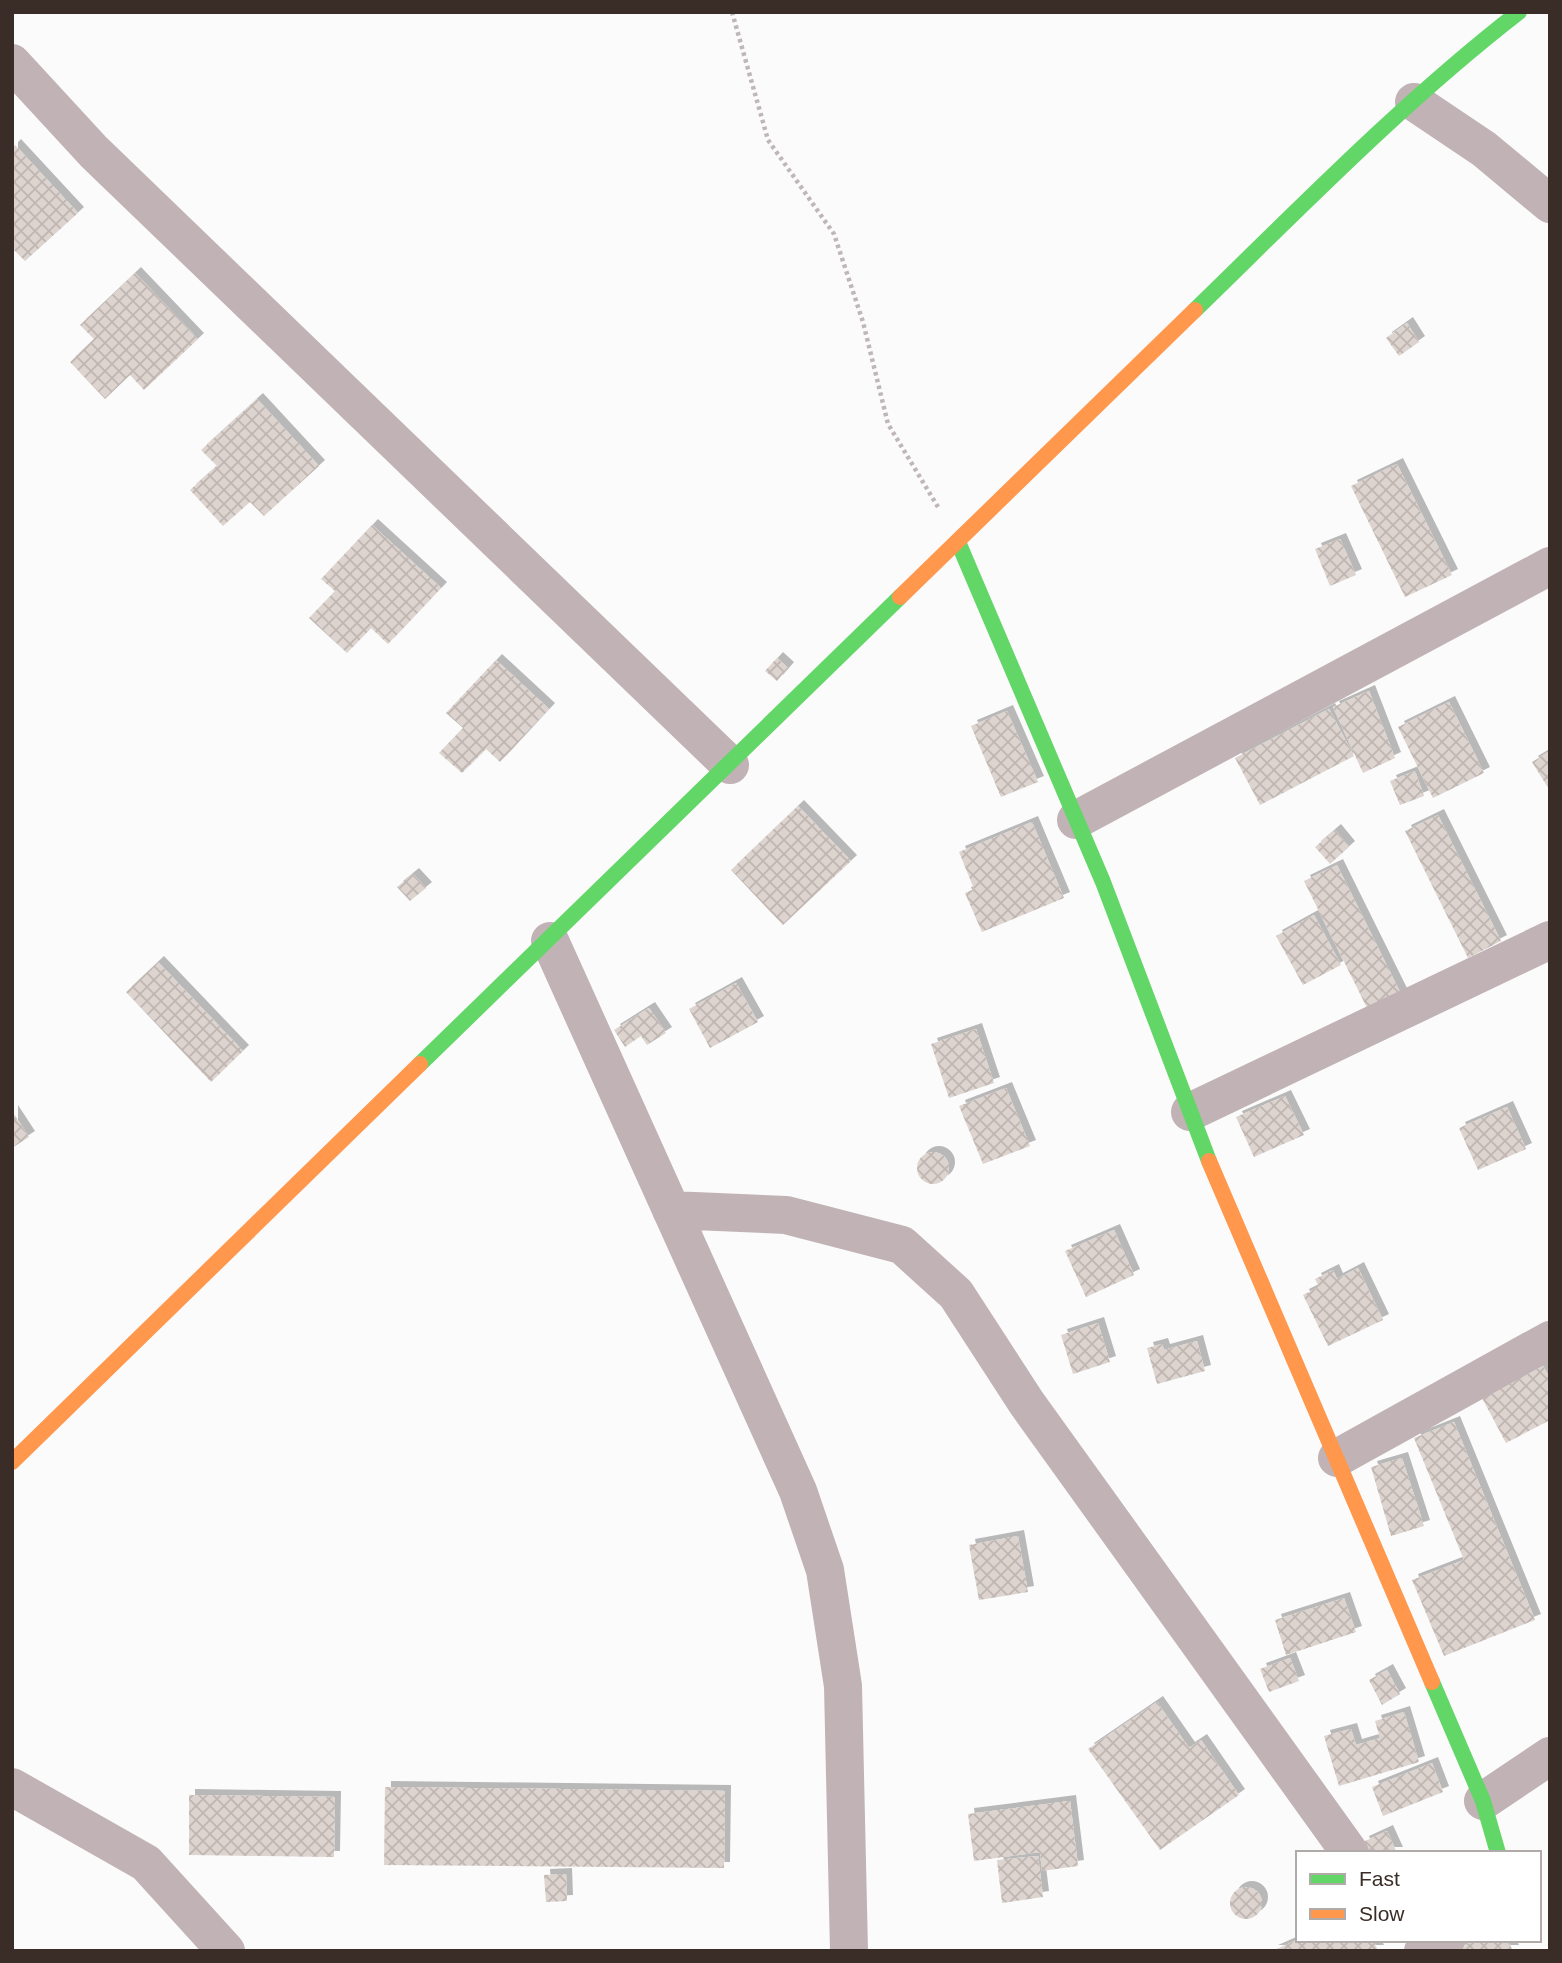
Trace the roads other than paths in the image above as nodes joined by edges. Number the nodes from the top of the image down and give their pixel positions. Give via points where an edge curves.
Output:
1 (1520, 12) edge
2 (12, 63) edge
3 (1414, 102) junction
4 (1550, 204) edge
5 (958, 542) junction
6 (1550, 566) edge
7 (730, 765) junction
8 (1076, 820) junction
9 (1550, 940) edge
10 (550, 941) junction
11 (1190, 1112) junction
12 (671, 1210) junction
13 (1550, 1340) edge
14 (1337, 1458) junction
15 (12, 1461) edge
16 (1550, 1756) edge
17 (12, 1787) edge
18 (1483, 1801) junction
19 (1349, 1851) edge
20 (1497, 1851) edge
21 (1442, 1942) edge
22 (226, 1951) edge
23 (849, 1951) edge
24 (1423, 1951) edge

1 - 3 street
2 - 7 street via 94,152
3 - 4 street via 1484,149
3 - 5 street via 1334,174
5 - 7 street
5 - 8 street
6 - 8 street
7 - 10 street
8 - 11 street
9 - 11 street
10 - 12 street
10 - 15 street
11 - 14 street via 1227,1209
12 - 19 street via 786,1215 902,1245 956,1294 1026,1402
12 - 23 street via 798,1491 825,1570 842,1686
13 - 14 street
14 - 18 street
16 - 18 street
17 - 22 street via 146,1863
18 - 20 street
21 - 24 street

